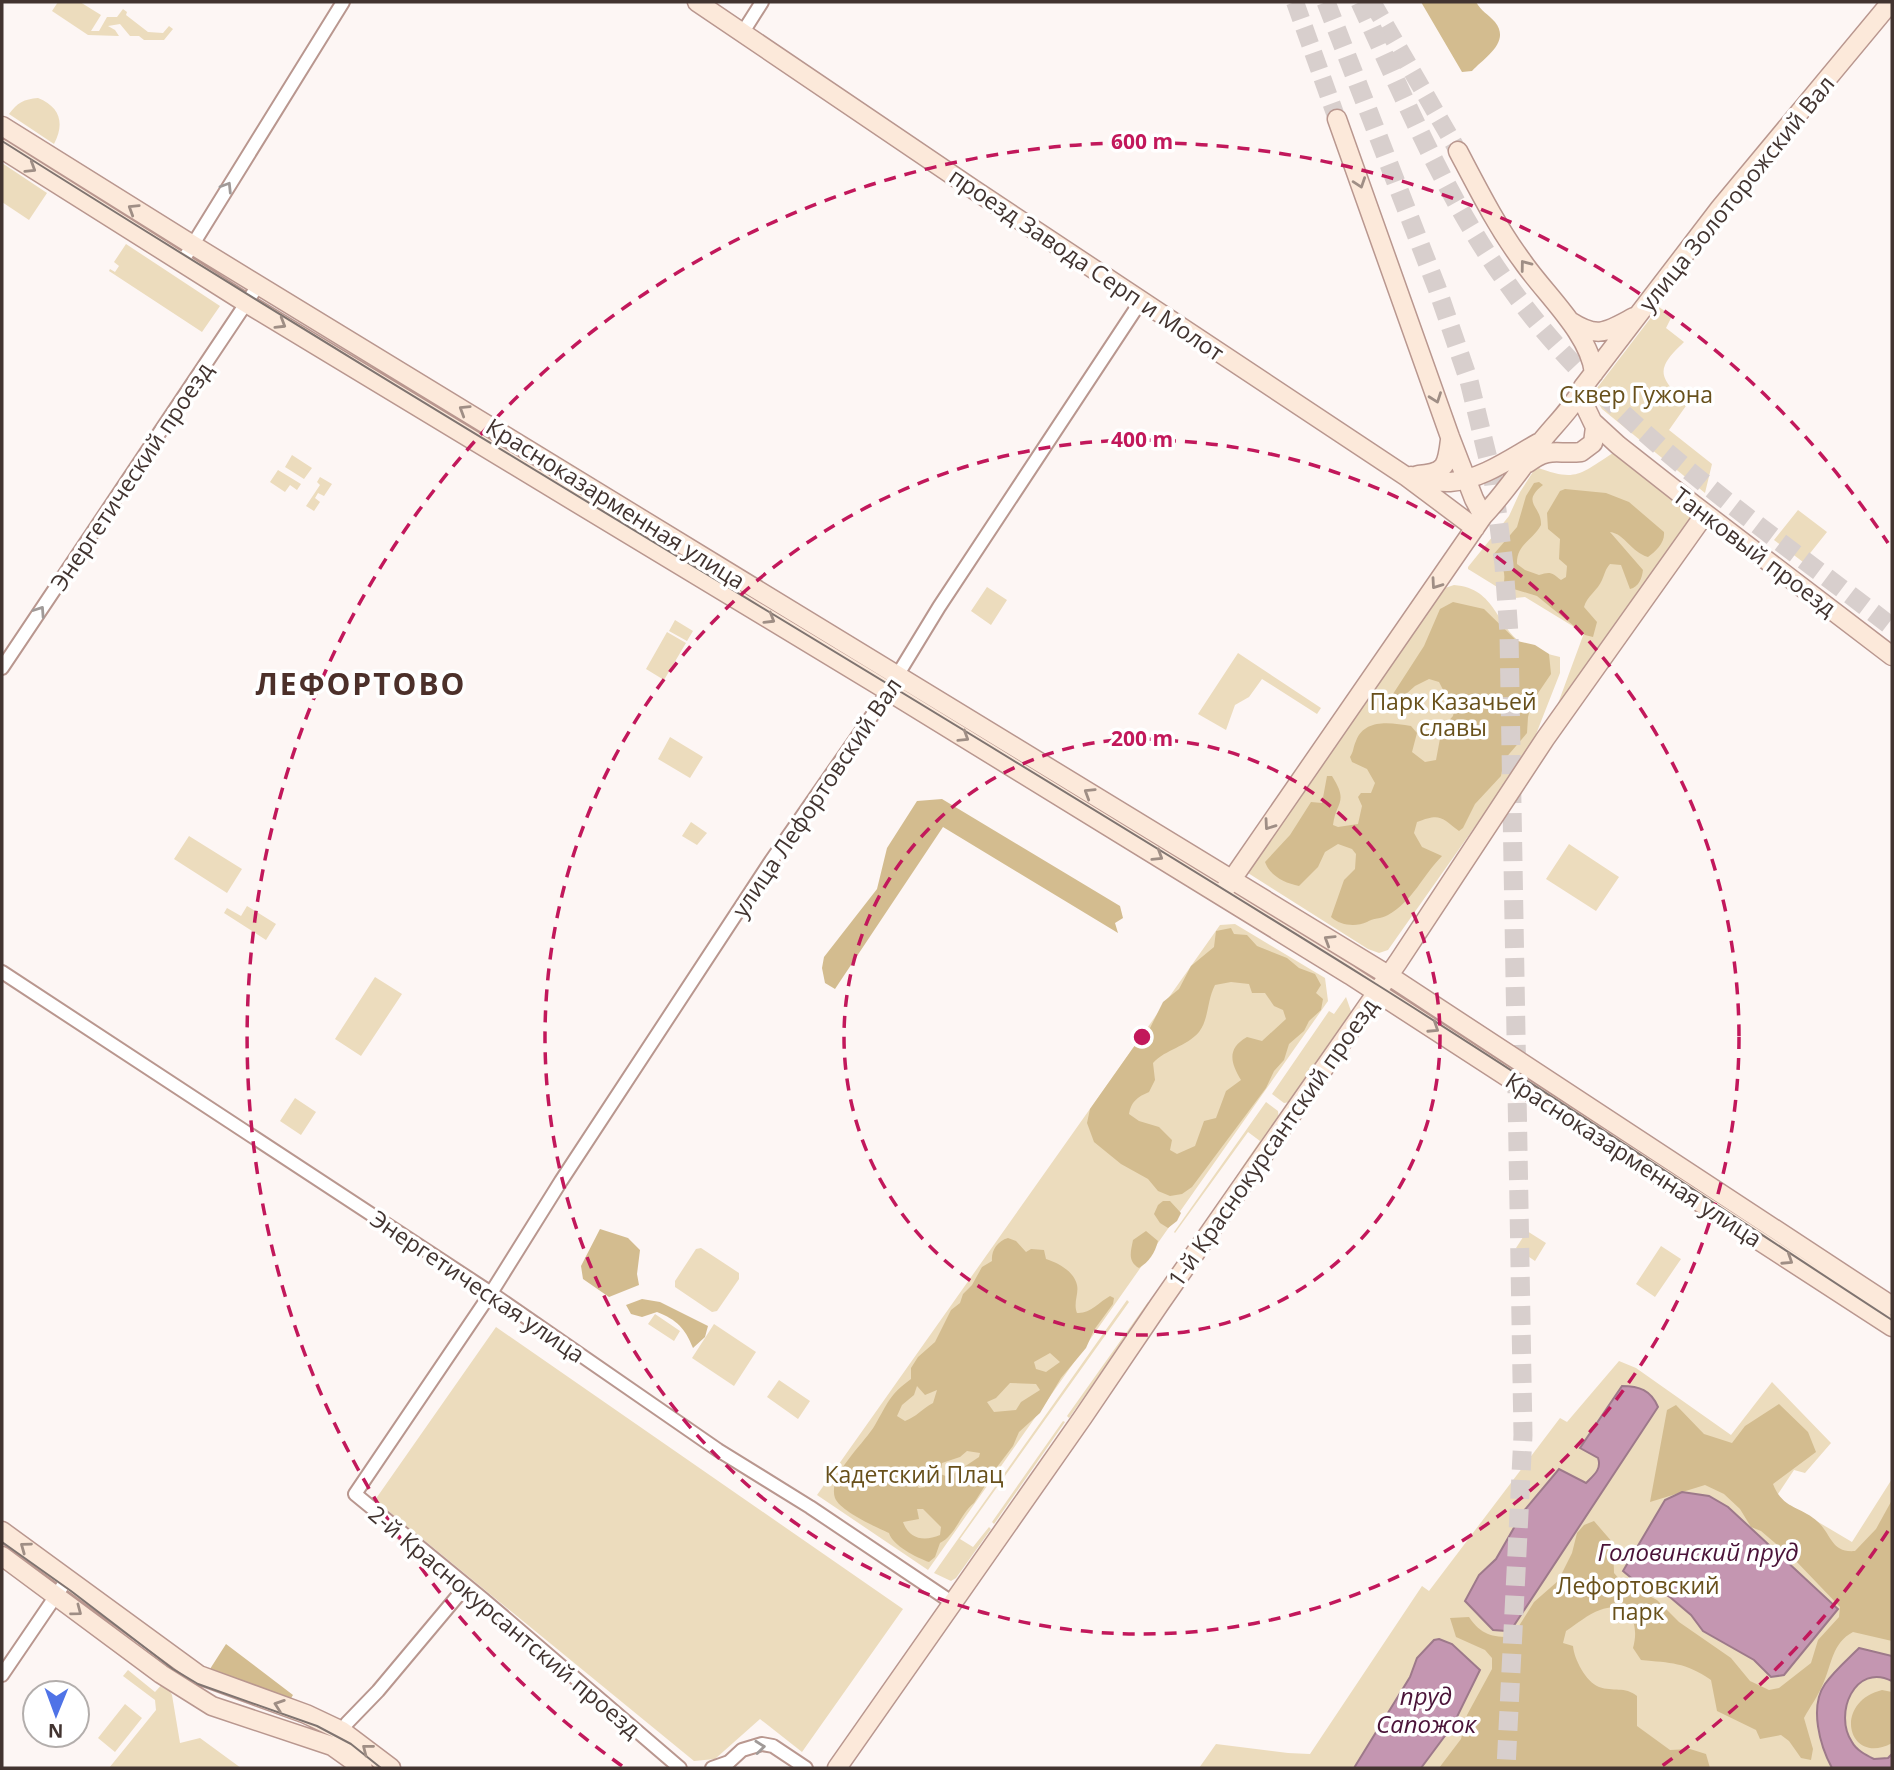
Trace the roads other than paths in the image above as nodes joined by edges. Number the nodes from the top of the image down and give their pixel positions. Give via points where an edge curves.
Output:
1 (344, 2) edge
2 (697, 2) edge
3 (762, 2) edge
4 (1891, 2) edge
5 (743, 32) junction
6 (1337, 119) tunnel mouth
7 (2, 126) edge
8 (2, 149) edge
9 (1458, 151) tunnel mouth
10 (191, 244) junction
11 (182, 262) junction
12 (258, 284) junction
13 (1141, 301) junction
14 (246, 303) junction
15 (1639, 314) junction
16 (1567, 319) junction
17 (1589, 380) junction
18 (1561, 419) junction
19 (1591, 420) junction
20 (1450, 436) junction
21 (1541, 442) junction
22 (1618, 445) junction
23 (1590, 447) junction
24 (1565, 451) junction
25 (1525, 465) junction
26 (1404, 475) junction
27 (1466, 478) junction
28 (1705, 514) junction
29 (1479, 522) junction
30 (1892, 656) edge
31 (2, 668) edge
32 (893, 683) junction
33 (1226, 887) junction
34 (2, 972) edge
35 (1388, 975) junction
36 (1376, 992) junction
37 (491, 1293) junction
38 (1892, 1306) edge
39 (1892, 1327) edge
40 (2, 1531) edge
41 (2, 1556) edge
42 (68, 1578) junction
43 (466, 1586) junction
44 (56, 1595) junction
45 (953, 1603) junction
46 (2, 1675) edge
47 (342, 1731) junction
48 (332, 1746) junction
49 (363, 1768) edge
50 (391, 1768) edge
51 (680, 1768) edge
52 (712, 1768) edge
53 (806, 1768) edge
54 (837, 1768) edge

10 -> 1 street
2 - 5 street, проезд Завода Серп и Молот
3 - 5 street
4 - 15 street, улица Золоторожский Вал via 1720,208
5 - 13 street, проезд Завода Серп и Молот
6 -> 20 street
10 -> 7 street, Красноказарменная улица
8 -> 11 street, Красноказарменная улица
16 -> 9 street via 1522,262
10 - 11 street
10 - 12 street, Красноказарменная улица
11 - 14 street, Красноказарменная улица
12 - 14 street, Энергетический проезд
32 -> 12 street, Красноказарменная улица
13 - 26 street, проезд Завода Серп и Молот
13 - 32 street, улица Лефортовский Вал
31 -> 14 street, Энергетический проезд
14 -> 32 street, Красноказарменная улица
15 - 16 street via 1595,333
15 - 17 street, улица Золоторожский Вал
16 - 17 street via 1592,357
17 - 18 street, улица Золоторожский Вал
17 - 19 street via 1584,404
18 - 19 street via 1580,413
18 - 21 street, улица Золоторожский Вал
18 - 24 street via 1556,438
19 - 22 street, Танковый проезд
19 - 23 street via 1596,432
20 - 26 street via 1448,462 1441,469
20 - 27 street
21 - 25 street, улица Золоторожский Вал
21 - 27 street
22 - 23 street
22 - 28 street, Танковый проезд
23 - 24 street via 1576,453
24 - 25 street via 1543,454
25 - 29 street, улица Золоторожский Вал
26 - 27 street via 1437,482
26 - 29 street, проезд Завода Серп и Молот
27 - 29 street
28 - 30 street, Танковый проезд
28 - 35 street, 1-й Краснокурсантский проезд via 1545,739
29 -> 33 street
32 - 33 street, Красноказарменная улица
32 - 37 street, улица Лефортовский Вал via 764,872
35 -> 33 street, Красноказарменная улица
33 - 36 street, Красноказарменная улица
34 - 37 street, Энергетическая улица
35 - 36 street, 1-й Краснокурсантский проезд
35 - 38 street, Красноказарменная улица
36 -> 39 street, Красноказарменная улица
36 - 45 street, 1-й Краснокурсантский проезд
37 - 43 street, 2-й Краснокурсантский проезд via 355,1494
37 - 45 street, Энергетическая улица
42 -> 40 street
41 - 44 street
42 - 44 street
47 -> 42 street via 199,1675
43 - 47 street
43 - 51 street, 2-й Краснокурсантский проезд
44 - 46 street
44 -> 48 street via 191,1693 224,1710
45 - 54 street, 1-й Краснокурсантский проезд
47 - 48 street
50 -> 47 street
48 - 49 street
52 -> 53 street via 762,1744 773,1746

